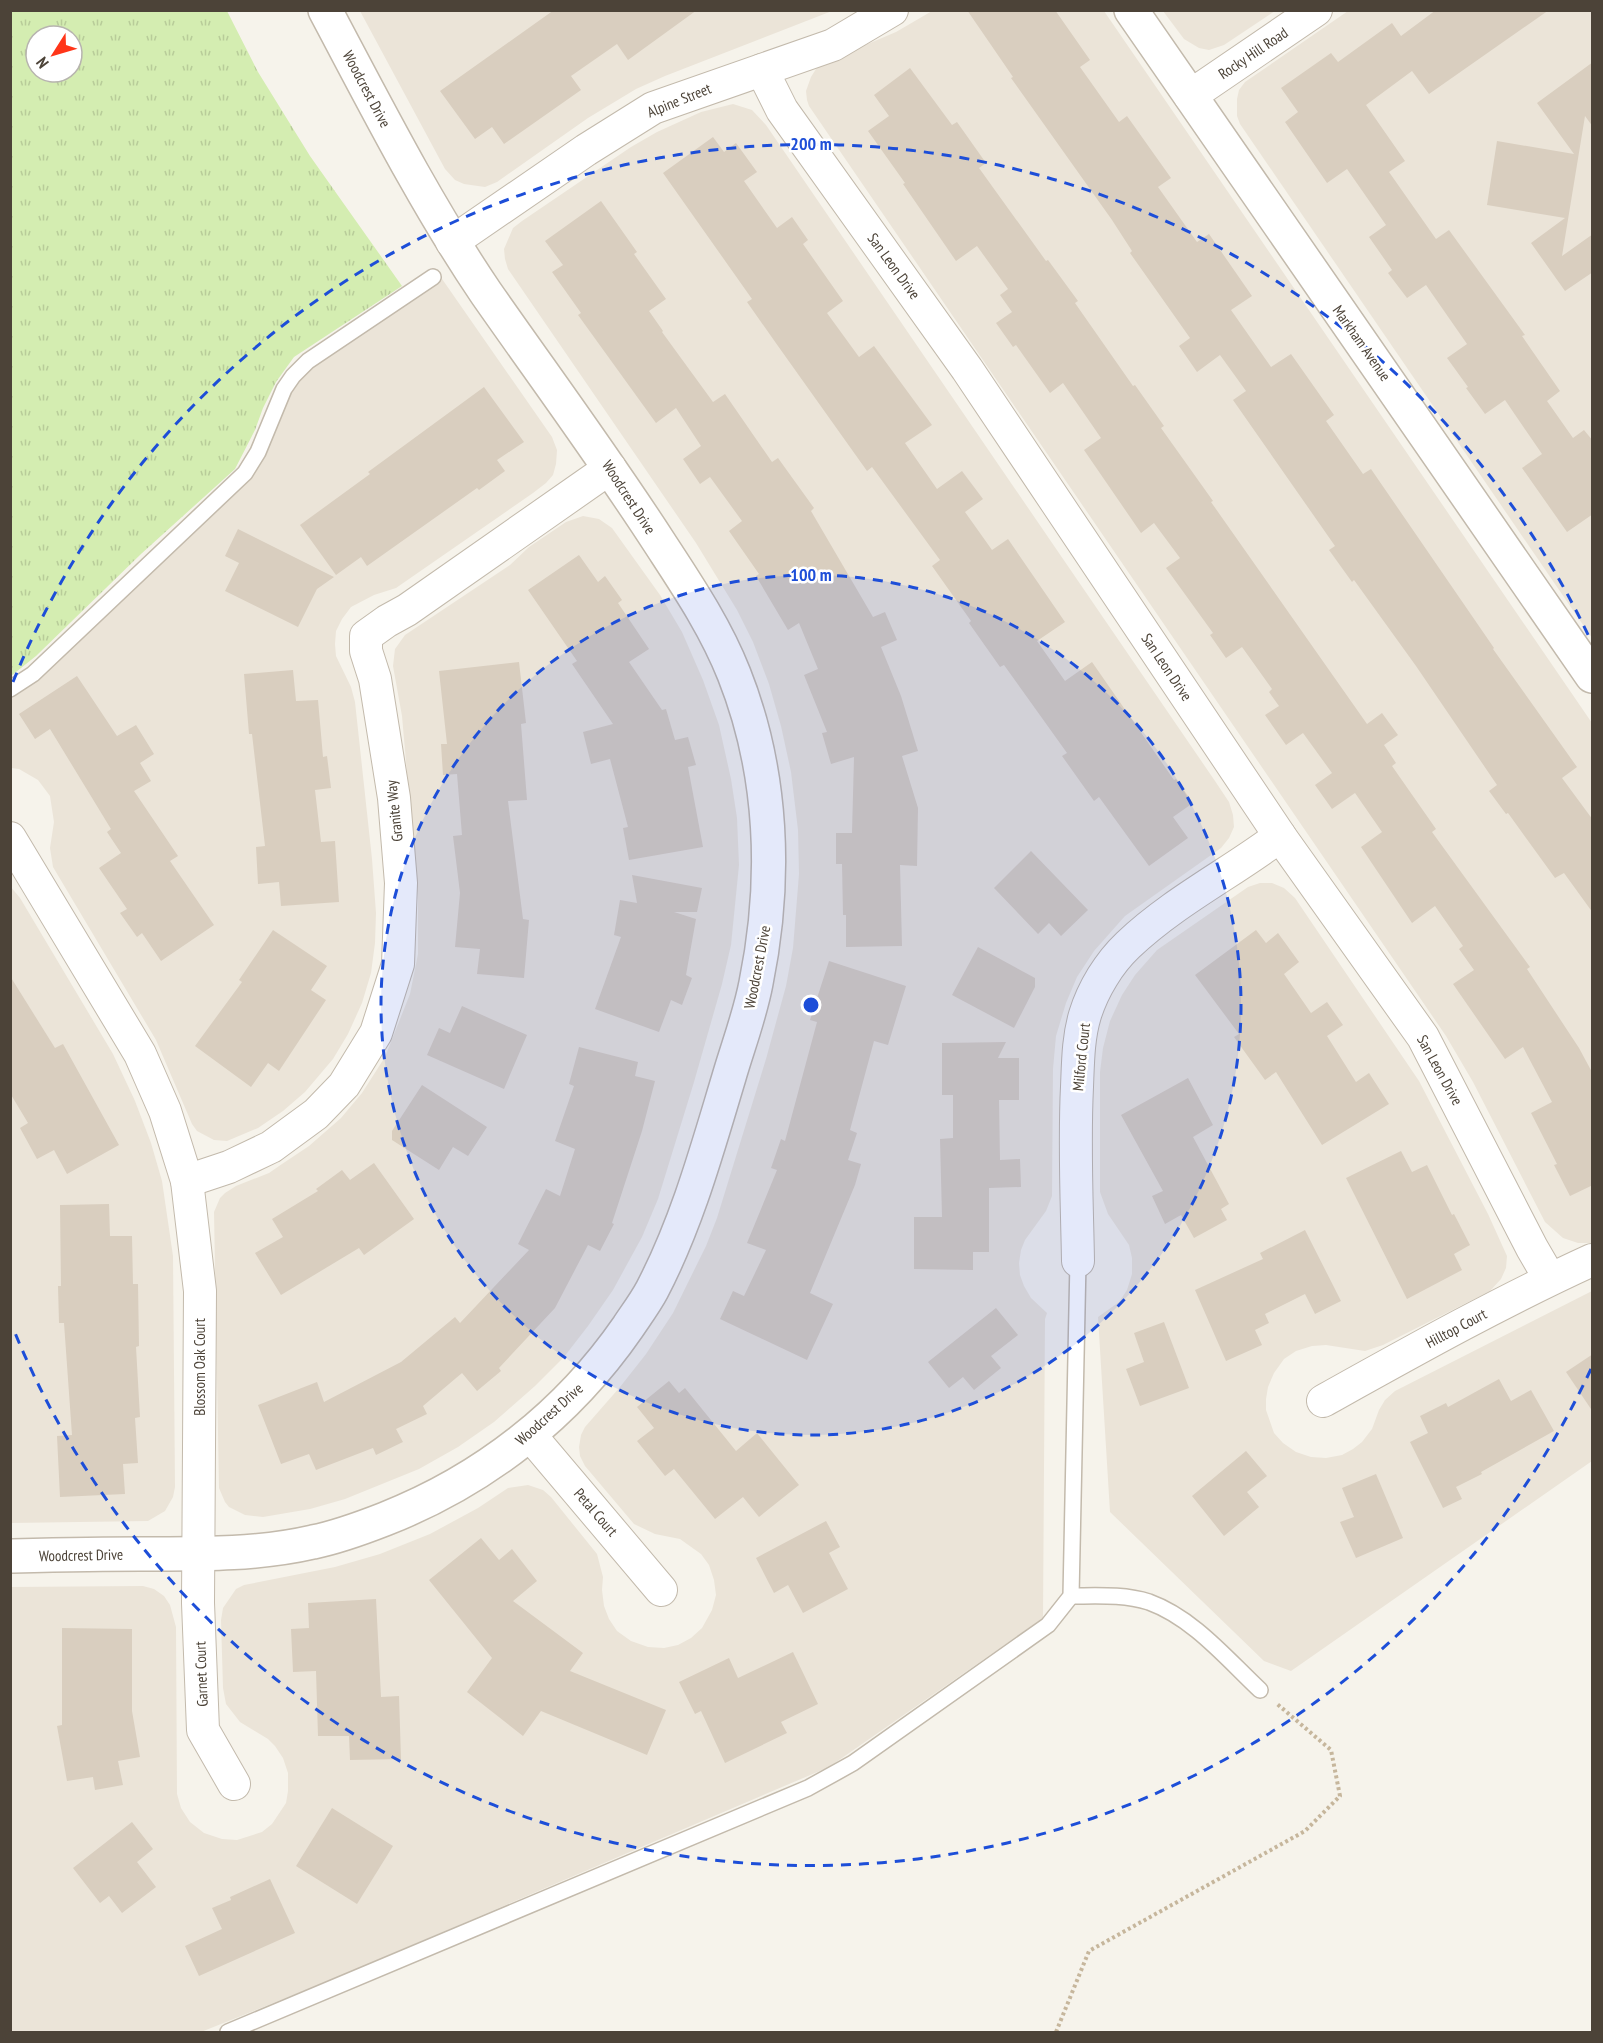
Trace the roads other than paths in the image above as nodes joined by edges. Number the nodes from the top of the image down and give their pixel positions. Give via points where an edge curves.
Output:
1 (325, 10) edge
2 (892, 10) edge
3 (1131, 10) edge
4 (1316, 10) edge
5 (762, 70) junction
6 (1190, 96) junction
7 (452, 242) junction
8 (434, 277) dead end
9 (610, 468) junction
10 (1593, 676) edge
11 (10, 689) edge
12 (1280, 836) junction
13 (10, 838) edge
14 (186, 1181) junction
15 (1593, 1260) edge
16 (1077, 1261) joint
17 (1550, 1279) junction
18 (1323, 1401) dead end
19 (530, 1435) junction
20 (199, 1554) junction
21 (10, 1556) edge
22 (661, 1590) dead end
23 (1071, 1596) junction
24 (1260, 1690) road end
25 (234, 1784) dead end
26 (228, 2032) edge

1 - 7 street, Woodcrest Drive via 415,181
2 - 5 street, Alpine Street via 833,45
3 - 6 street, Markham Avenue
4 - 6 street, Rocky Hill Road
5 - 7 street, Alpine Street via 653,108
5 - 12 street, San Leon Drive via 782,110 967,369
6 - 10 street, Markham Avenue
7 - 9 street, Woodcrest Drive
8 - 11 lane via 308,361 284,388 258,452 245,473 33,674
9 - 14 street, Granite Way via 366,636 394,798 401,883 398,964 376,1033 344,1085 316,1114 271,1147
9 - 19 street, Woodcrest Drive via 712,624 735,676 756,742 767,805 767,917 756,987 677,1238 649,1296 613,1348 573,1395
12 - 16 street, Milford Court via 1160,917 1126,946 1101,978 1085,1015 1079,1051
12 - 17 street, San Leon Drive via 1423,1037
13 - 14 street, Blossom Oak Court via 140,1054 165,1111
14 - 20 street, Blossom Oak Court via 200,1291
15 - 17 street, Hilltop Court
16 - 23 lane
17 - 18 street, Hilltop Court
19 - 20 street, Woodcrest Drive via 455,1487 365,1527 315,1542
19 - 22 street, Petal Court
20 - 21 street, Woodcrest Drive
20 - 25 street, Garnet Court via 203,1730
23 - 24 lane via 1117,1596 1147,1602 1174,1614 1206,1638
23 - 26 lane via 1048,1624 853,1763 808,1788

